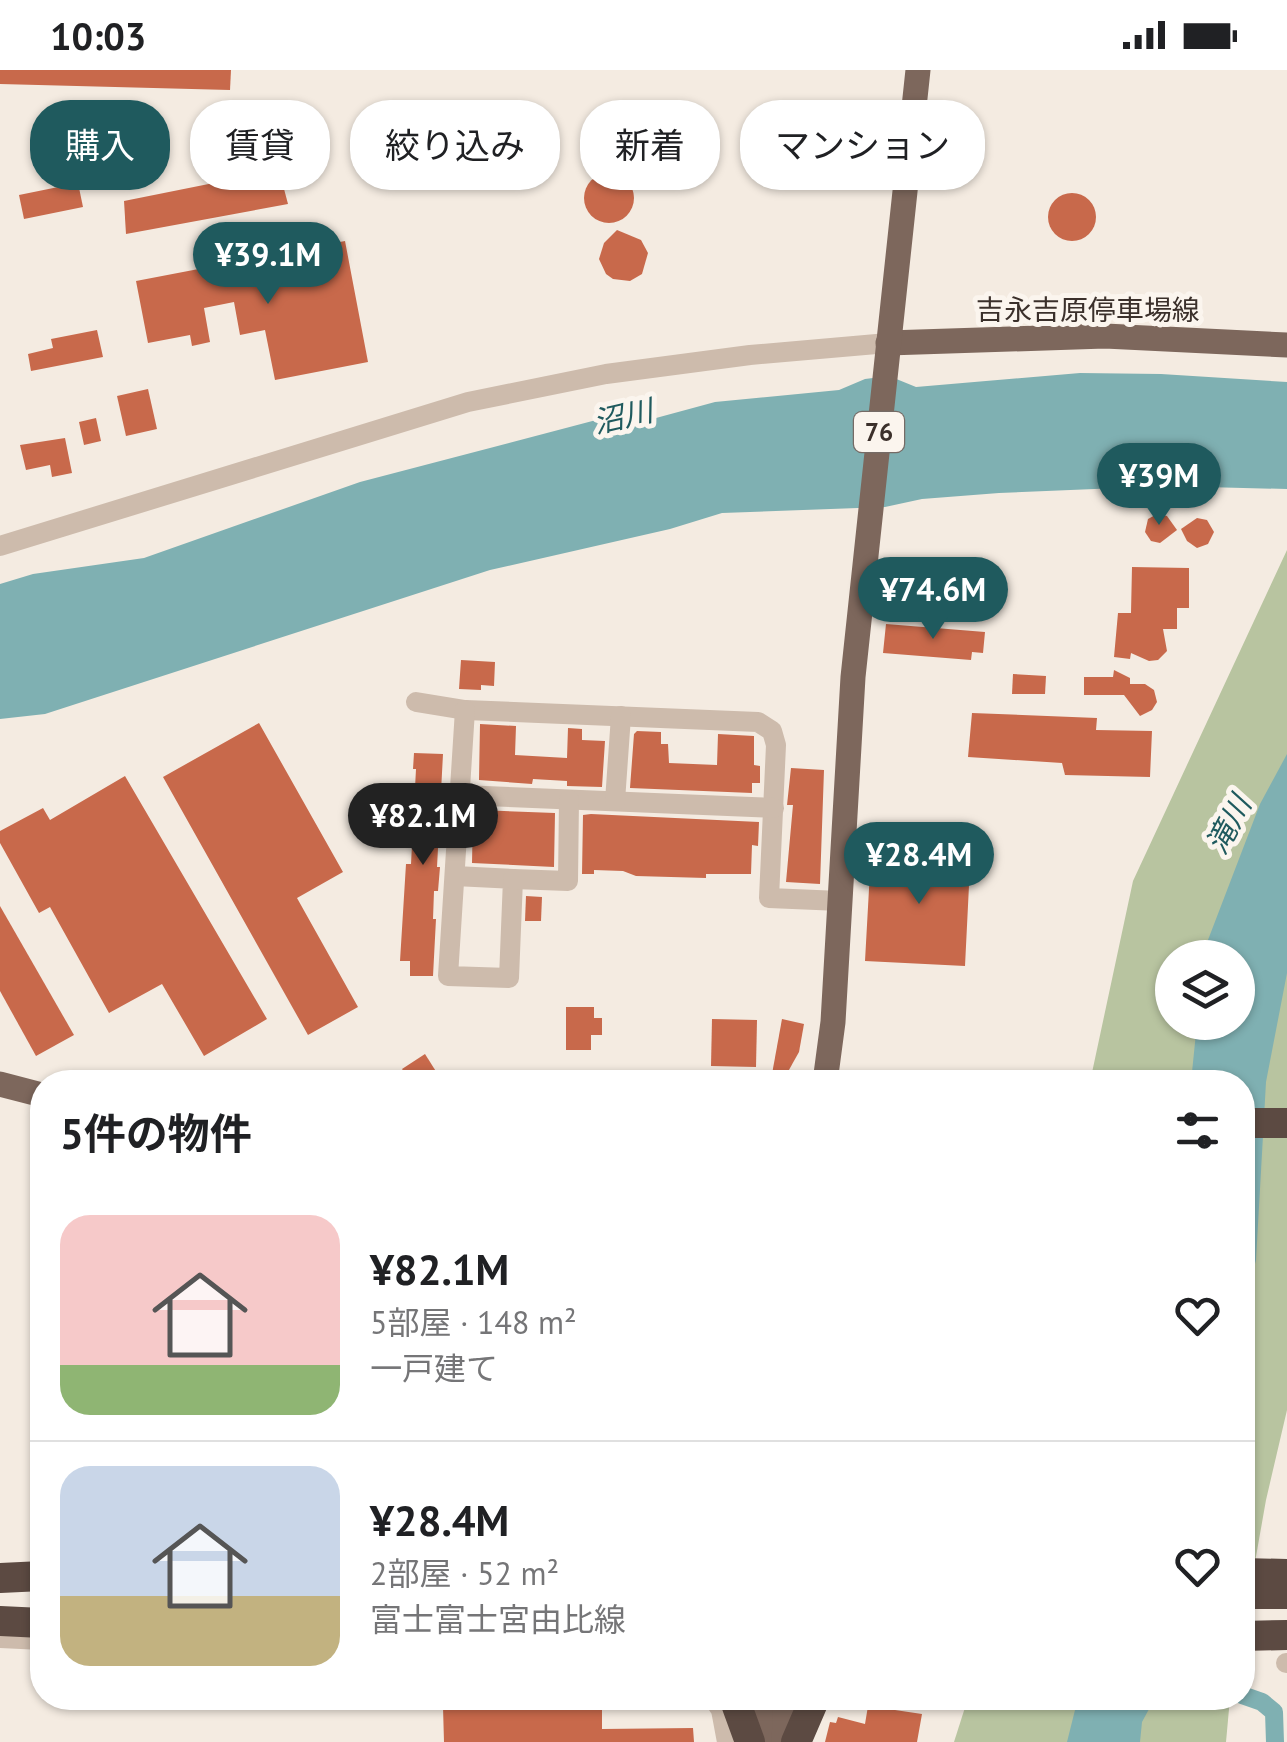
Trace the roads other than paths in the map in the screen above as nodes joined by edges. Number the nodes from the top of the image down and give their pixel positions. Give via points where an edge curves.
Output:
1 (918, 70) edge
2 (1287, 344) edge
3 (888, 348) junction
4 (0, 546) edge
5 (416, 702) dead end
6 (465, 710) junction
7 (622, 716) junction
8 (461, 795) junction
9 (570, 800) junction
10 (615, 801) junction
11 (774, 808) junction
12 (455, 876) junction
13 (513, 879) junction
14 (840, 901) junction
15 (826, 1070) edge
16 (0, 1084) edge
17 (30, 1092) edge
18 (1255, 1123) edge
19 (1287, 1123) edge
20 (30, 1566) edge
21 (0, 1567) edge
22 (1255, 1573) edge
23 (1287, 1574) edge
24 (30, 1578) edge
25 (0, 1582) edge
26 (30, 1585) edge
27 (1255, 1594) edge
28 (1287, 1594) edge
29 (0, 1609) edge
30 (30, 1609) edge
31 (1255, 1617) edge
32 (1287, 1618) edge
33 (0, 1621) edge
34 (30, 1623) edge
35 (1255, 1636) edge
36 (1287, 1636) edge
37 (0, 1638) edge
38 (30, 1639) edge
39 (720, 1710) edge
40 (738, 1710) edge
41 (762, 1710) edge
42 (785, 1710) edge
43 (811, 1710) edge
44 (727, 1742) edge
45 (750, 1742) edge
46 (760, 1742) edge
47 (784, 1742) edge
48 (796, 1742) edge

1 - 3 main road, 76
2 - 3 main road, 吉永吉原停車場線 via 1105,336
3 - 4 street via 606,374 468,402
3 - 14 main road, 76 via 852,677
5 - 6 street
6 - 7 street
6 - 8 street
7 - 10 street
7 - 11 street via 758,722 772,731 776,745
8 - 9 street
8 - 12 street
9 - 10 street
9 - 13 street via 568,881
10 - 11 street
11 - 14 street via 769,898
12 - 13 street
12 - 13 street via 448,976 510,978
14 - 15 main road, 76
16 - 17 main road
18 - 19 highway
20 - 21 street
22 - 23 highway
24 - 25 highway
25 - 26 highway
27 - 28 highway
29 - 30 highway
31 - 32 highway
33 - 34 highway
35 - 36 highway
37 - 38 street
39 - 44 street
40 - 45 highway
41 - 46 main road
42 - 47 main road
43 - 48 highway

